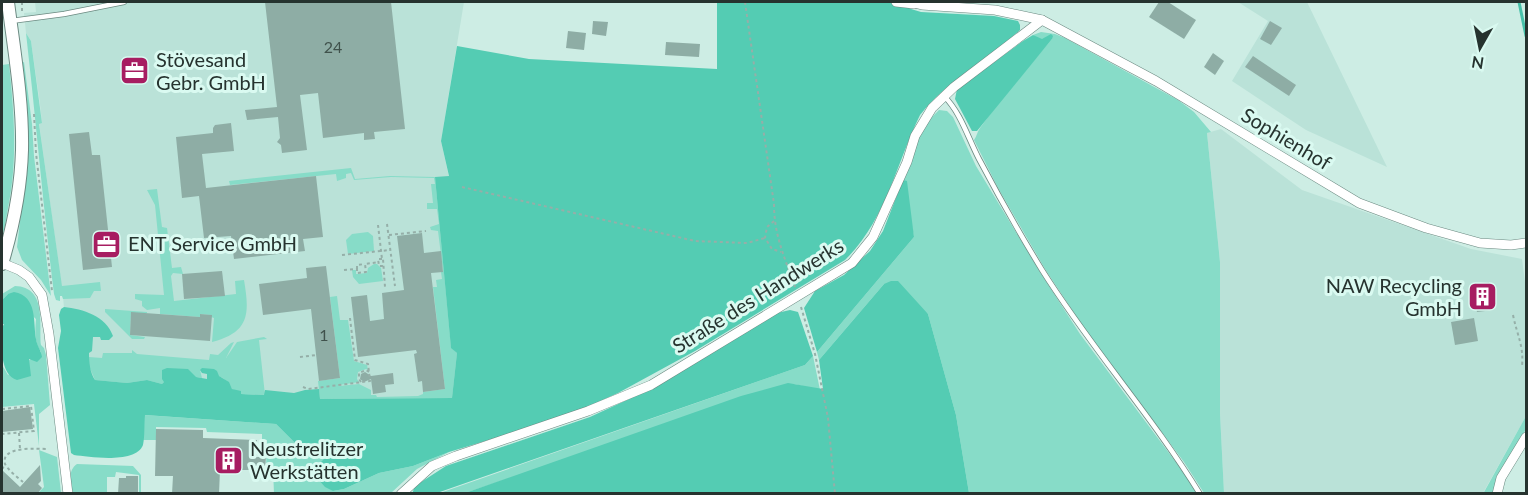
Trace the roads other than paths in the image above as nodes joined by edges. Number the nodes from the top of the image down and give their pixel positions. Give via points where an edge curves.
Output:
1 (8, 2) edge
2 (124, 2) edge
3 (896, 2) edge
4 (910, 2) edge
5 (922, 5) junction
6 (1042, 20) junction
7 (17, 21) junction
8 (944, 96) junction
9 (1527, 243) edge
10 (2, 263) edge
11 (1527, 437) edge
12 (68, 494) edge
13 (401, 494) edge
14 (1200, 494) edge
15 (1497, 494) edge

1 - 7 main road
2 - 7 lane
3 - 5 street
4 - 5 street
5 - 6 street, Sophienhof via 995,9
6 - 8 street, Straße des Handwerks
6 - 9 street, Sophienhof via 1156,81 1359,203 1480,243
7 - 10 main road via 22,150 17,198
8 - 13 street, Straße des Handwerks via 915,136 873,237 852,262 651,385 432,466
8 - 14 lane via 1043,271
10 - 12 street via 29,277 42,295
11 - 15 street via 1501,478

